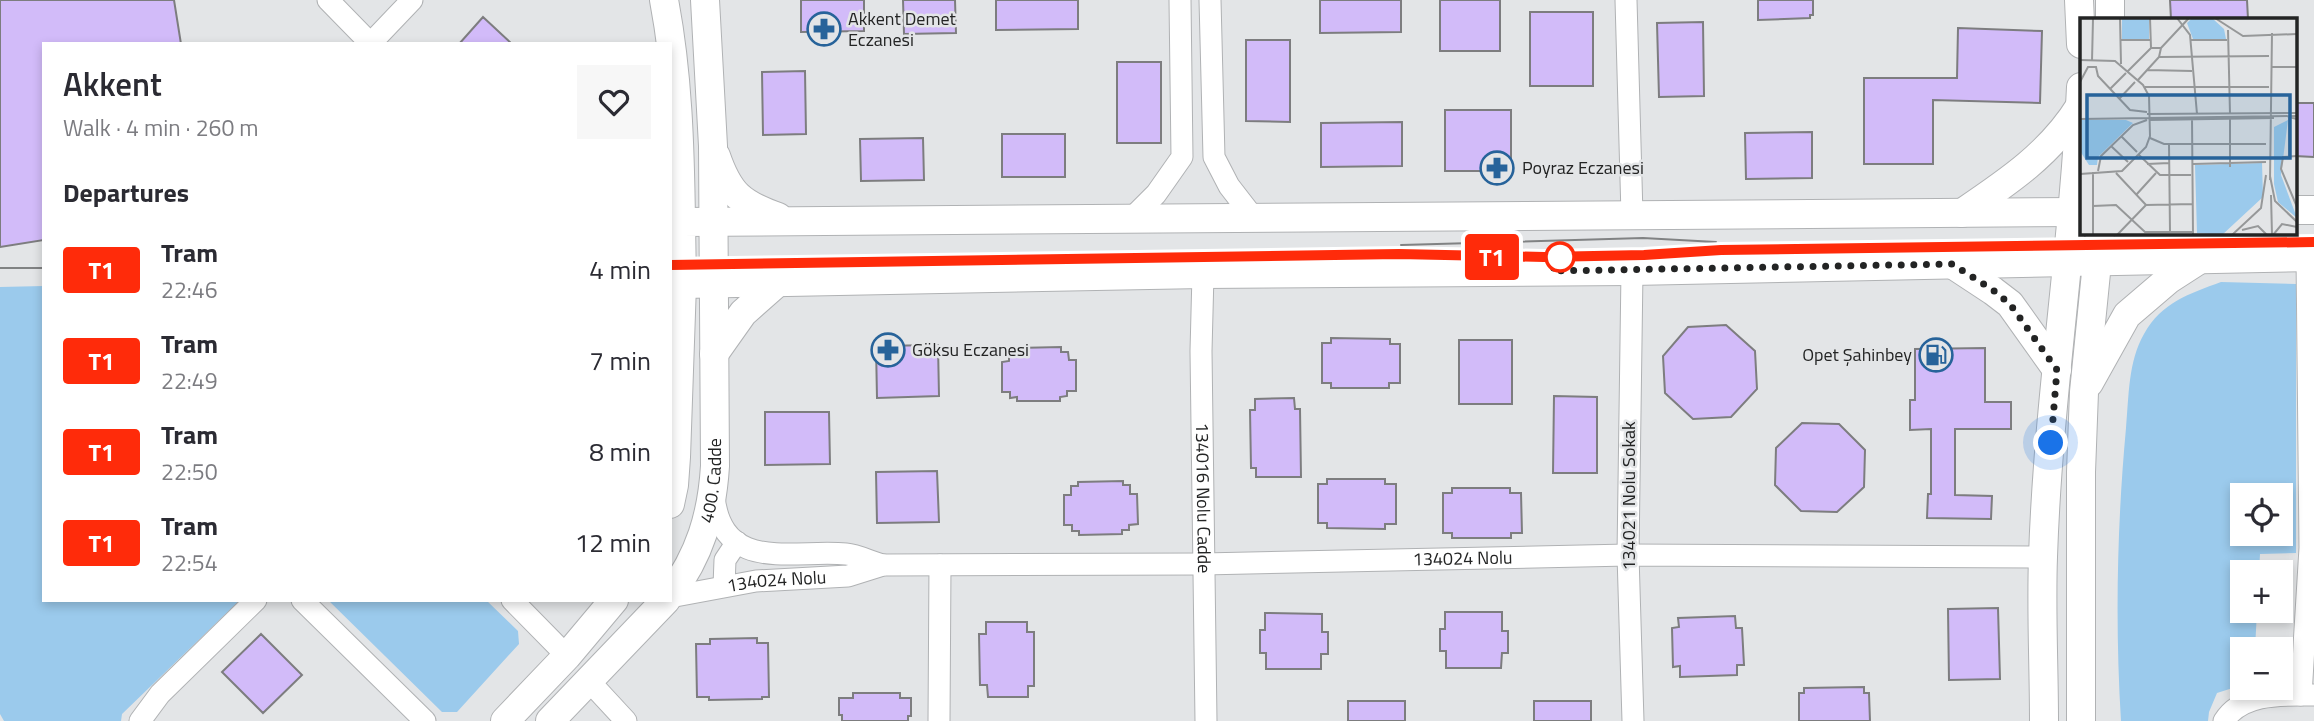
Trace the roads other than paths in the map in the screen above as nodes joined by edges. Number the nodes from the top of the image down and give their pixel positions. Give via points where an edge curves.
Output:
1 (328, 0) edge
2 (412, 0) edge
3 (664, 0) edge
4 (1180, 0) edge
5 (1210, 0) edge
6 (1626, 0) edge
7 (2079, 0) edge
8 (2110, 0) edge
9 (707, 3) edge
10 (2110, 18) edge
11 (2080, 22) edge
12 (369, 42) edge
13 (373, 42) edge
14 (670, 42) edge
15 (672, 60) edge
16 (2080, 106) edge
17 (713, 146) junction
18 (677, 206) edge
19 (2296, 210) edge
20 (2314, 210) edge
21 (2077, 212) edge
22 (1962, 213) junction
23 (1632, 215) junction
24 (1253, 218) junction
25 (1131, 219) junction
26 (712, 222) junction
27 (791, 222) junction
28 (2100, 234) edge
29 (2312, 257) edge
30 (2200, 259) junction
31 (2097, 261) junction
32 (2067, 262) junction
33 (1952, 264) junction
34 (1632, 271) junction
35 (1203, 274) junction
36 (778, 282) junction
37 (715, 283) junction
38 (676, 287) edge
39 (714, 354) junction
40 (2057, 370) junction
41 (2084, 392) junction
42 (672, 493) edge
43 (713, 497) junction
44 (737, 542) junction
45 (2312, 548) edge
46 (1628, 555) junction
47 (2043, 557) junction
48 (1203, 564) junction
49 (883, 565) junction
50 (940, 565) junction
51 (724, 586) junction
52 (672, 593) edge
53 (672, 596) edge
54 (254, 602) edge
55 (304, 602) edge
56 (514, 602) edge
57 (612, 602) edge
58 (664, 602) edge
59 (567, 656) junction
60 (589, 681) junction
61 (2308, 695) edge
62 (140, 721) edge
63 (425, 721) edge
64 (505, 721) edge
65 (550, 721) edge
66 (625, 721) edge
67 (939, 721) edge
68 (1206, 721) edge
69 (1633, 721) edge
70 (2043, 721) edge
71 (2081, 721) edge
72 (2224, 721) edge

1 - 12 street
2 - 13 street
3 - 14 main road
4 - 25 street via 1182,157
5 - 24 street via 1214,157
6 - 23 street
7 - 11 main road
8 - 10 main road
9 - 17 main road
15 - 18 main road via 680,121
16 - 21 main road
16 - 22 main road via 2039,157
17 - 26 main road, 400. Cadde
17 - 27 main road via 724,180 737,195 754,208
18 - 26 main road
18 - 38 main road
19 - 20 main road
21 - 22 main road
21 - 32 main road
22 - 23 main road
23 - 24 main road
24 - 25 main road
25 - 27 main road
26 - 27 main road
26 - 37 main road, 400. Cadde
28 - 31 main road
29 - 30 main road
29 - 45 street
30 - 31 main road
30 - 41 main road via 2168,279 2127,315
31 - 32 main road
31 - 41 main road
32 - 33 main road
32 - 40 main road
33 - 34 main road
33 - 40 main road via 2010,304
34 - 35 main road
34 - 46 street, 134021 Nolu Sokak
35 - 36 main road
35 - 48 street, 134016 Nolu Cadde
36 - 37 main road
36 - 39 main road via 743,313
37 - 38 main road
37 - 39 main road, 400. Cadde
38 - 42 main road
39 - 43 main road, 400. Cadde
40 - 47 main road
41 - 71 main road
43 - 44 street via 718,518
43 - 52 main road, 400. Cadde via 698,550
44 - 49 street, 134024 Nolu via 769,555 848,554
44 - 51 street via 725,560
45 - 61 street
46 - 47 street, 134024 Nolu
46 - 48 street, 134024 Nolu
46 - 69 street, 134021 Nolu Sokak
47 - 70 main road
48 - 50 street, 134024 Nolu
48 - 68 street, 134016 Nolu Cadde
49 - 50 street, 134024 Nolu
49 - 51 street, 134024 Nolu via 848,576
50 - 67 street
51 - 53 street, 134024 Nolu
54 - 62 street via 160,694
55 - 63 street
56 - 59 street
57 - 59 main road
58 - 60 main road
59 - 64 main road
60 - 65 main road
60 - 66 street
61 - 72 street via 2267,696 2230,711

